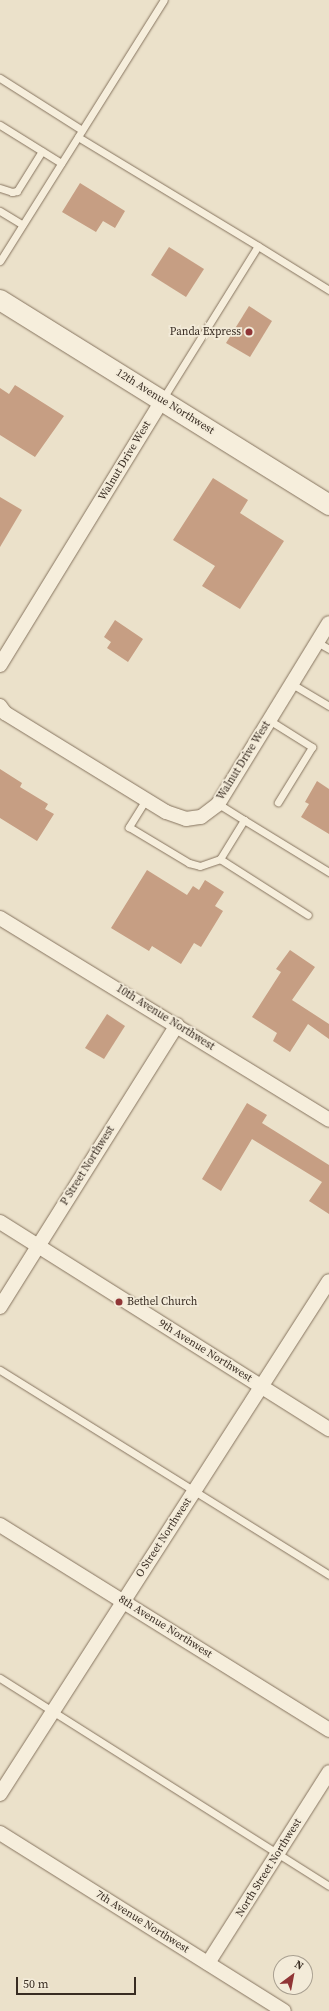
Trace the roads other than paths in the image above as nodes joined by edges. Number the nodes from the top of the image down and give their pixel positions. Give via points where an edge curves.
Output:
1 (164, 0) edge
2 (0, 78) edge
3 (0, 125) edge
4 (80, 134) junction
5 (42, 151) junction
6 (61, 163) junction
7 (0, 188) edge
8 (0, 210) edge
9 (22, 224) junction
10 (258, 246) junction
11 (0, 261) edge
12 (329, 290) edge
13 (0, 300) edge
14 (162, 401) junction
15 (329, 505) edge
16 (329, 624) edge
17 (323, 646) edge
18 (0, 664) edge
19 (292, 684) junction
20 (0, 706) edge
21 (329, 706) edge
22 (269, 720) junction
23 (145, 801) junction
24 (278, 802) dead end
25 (218, 804) junction
26 (244, 820) junction
27 (220, 859) junction
28 (329, 872) edge
29 (308, 914) dead end
30 (0, 918) edge
31 (176, 1025) junction
32 (329, 1120) edge
33 (0, 1222) edge
34 (38, 1246) junction
35 (329, 1281) edge
36 (0, 1307) edge
37 (0, 1370) edge
38 (262, 1386) junction
39 (329, 1429) edge
40 (194, 1491) junction
41 (0, 1525) edge
42 (329, 1575) edge
43 (123, 1602) junction
44 (0, 1678) edge
45 (53, 1712) junction
46 (329, 1730) edge
47 (329, 1772) edge
48 (0, 1794) edge
49 (0, 1833) edge
50 (278, 1853) junction
51 (329, 1886) edge
52 (208, 1964) junction
53 (284, 2011) edge

1 - 4 lane
2 - 4 lane
3 - 5 lane
4 - 6 lane
4 - 10 lane
5 - 6 lane
5 - 7 lane via 17,191
6 - 9 lane
8 - 9 lane
9 - 11 lane
10 - 12 lane
10 - 14 lane
13 - 14 main road, 12th Avenue Northwest
14 - 15 main road, 12th Avenue Northwest
14 - 18 street, Walnut Drive West
16 - 17 street, Walnut Drive West
17 - 19 street, Walnut Drive West
19 - 21 lane
19 - 22 street, Walnut Drive West
20 - 23 street, Walnut Drive West via 5,713
22 - 24 lane via 312,747
22 - 25 street, Walnut Drive West
23 - 25 street, Walnut Drive West via 186,819 201,817
23 - 27 lane via 129,827 189,863 200,866
25 - 26 lane
26 - 27 lane
26 - 28 lane
27 - 29 lane
30 - 31 street, 10th Avenue Northwest
31 - 32 street, 10th Avenue Northwest
31 - 34 street, P Street Northwest
33 - 34 street, 9th Avenue Northwest
34 - 36 street, P Street Northwest
34 - 38 street, 9th Avenue Northwest
35 - 38 street, O Street Northwest
37 - 40 lane
38 - 39 street, 9th Avenue Northwest
38 - 40 street, O Street Northwest
40 - 42 lane
40 - 43 street, O Street Northwest
41 - 43 street, 8th Avenue Northwest
43 - 45 street, O Street Northwest
43 - 46 street, 8th Avenue Northwest
44 - 45 lane
45 - 48 street, O Street Northwest
45 - 50 lane
47 - 50 street, North Street Northwest
49 - 52 street, 7th Avenue Northwest
50 - 51 lane
50 - 52 street, North Street Northwest
52 - 53 street, 7th Avenue Northwest

